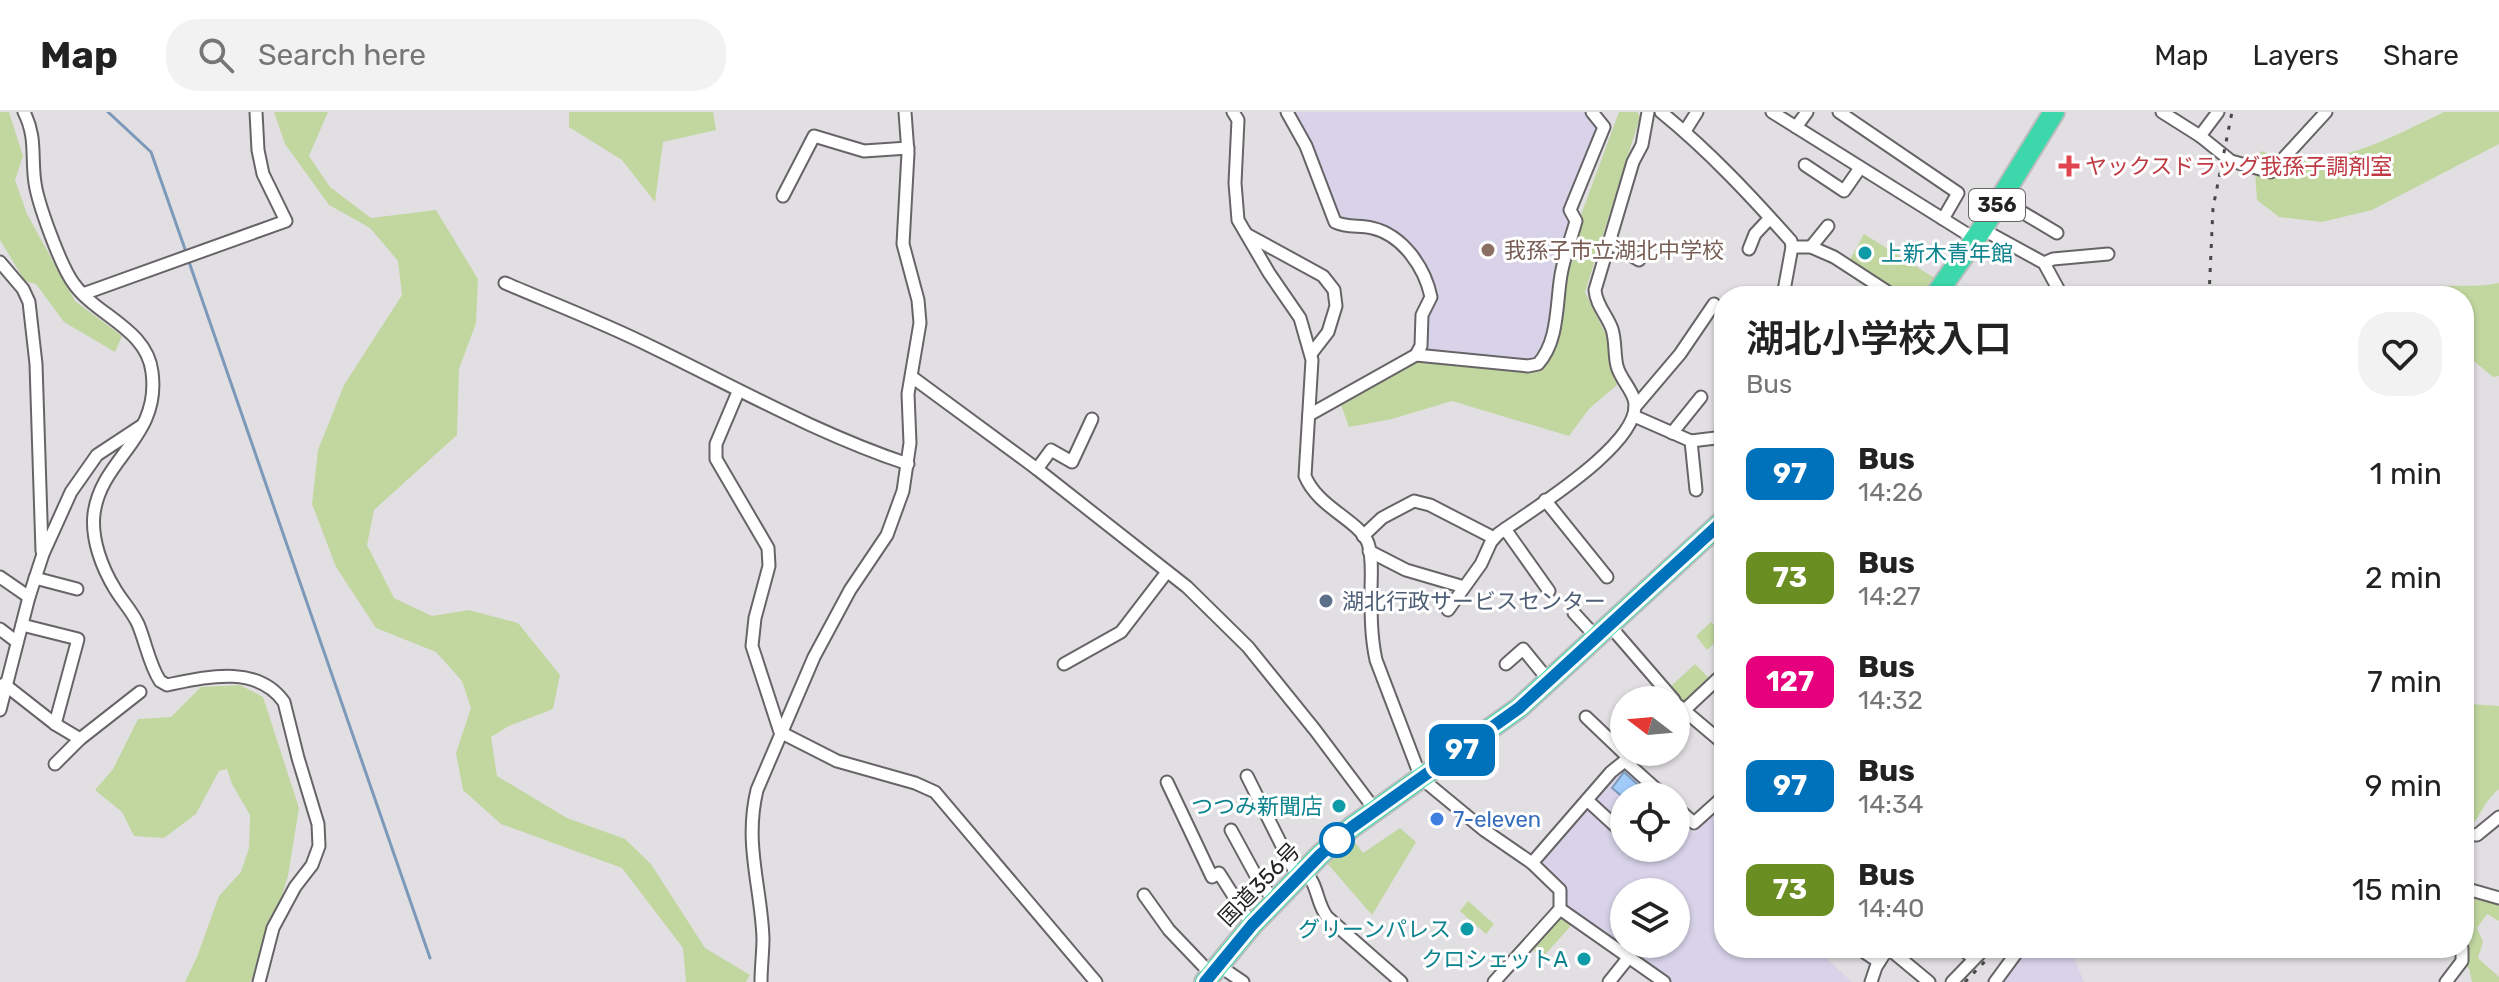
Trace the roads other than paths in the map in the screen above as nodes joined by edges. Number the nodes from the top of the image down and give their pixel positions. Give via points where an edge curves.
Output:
1 (24, 112) edge
2 (256, 112) edge
3 (905, 112) edge
4 (1233, 112) edge
5 (1287, 112) edge
6 (1592, 112) edge
7 (1648, 112) edge
8 (1661, 112) edge
9 (1697, 112) edge
10 (1772, 112) edge
11 (1807, 112) edge
12 (1839, 112) edge
13 (2162, 112) edge
14 (2218, 112) edge
15 (2326, 112) edge
16 (2048, 114) edge
17 (1796, 127) junction
18 (1685, 131) junction
19 (2200, 136) junction
20 (908, 148) junction
21 (1805, 165) dead end
22 (1860, 168) junction
23 (783, 196) dead end
24 (2000, 199) junction
25 (1770, 218) junction
26 (1943, 219) junction
27 (1828, 226) dead end
28 (2057, 233) dead end
29 (1246, 234) junction
30 (1978, 234) junction
31 (1610, 243) junction
32 (1792, 247) junction
33 (1811, 247) junction
34 (1749, 249) dead end
35 (2108, 254) dead end
36 (1639, 260) dead end
37 (0, 262) edge
38 (2044, 263) junction
39 (505, 283) dead end
40 (1785, 286) edge
41 (1879, 286) edge
42 (1942, 286) edge
43 (2057, 286) edge
44 (83, 294) junction
45 (1714, 304) dead end
46 (1311, 354) junction
47 (1416, 355) junction
48 (912, 377) junction
49 (738, 392) junction
50 (1701, 396) dead end
51 (1634, 411) junction
52 (1309, 415) junction
53 (1092, 419) dead end
54 (147, 422) junction
55 (1672, 433) junction
56 (1714, 438) edge
57 (1691, 441) junction
58 (908, 464) junction
59 (1037, 469) junction
60 (1696, 490) dead end
61 (1545, 500) junction
62 (1505, 529) junction
63 (1714, 530) edge
64 (1363, 536) junction
65 (1494, 538) junction
66 (1369, 551) junction
67 (43, 554) junction
68 (1167, 572) junction
69 (0, 577) edge
70 (1607, 577) dead end
71 (35, 578) junction
72 (1464, 587) junction
73 (77, 589) dead end
74 (1549, 591) dead end
75 (29, 597) junction
76 (1448, 610) dead end
77 (1574, 613) dead end
78 (22, 625) junction
79 (0, 629) edge
80 (1604, 632) junction
81 (17, 642) junction
82 (1064, 664) dead end
83 (1506, 664) dead end
84 (1550, 682) junction
85 (1713, 683) edge
86 (3, 684) edge
87 (1657, 686) edge
88 (140, 692) dead end
89 (1690, 699) edge
90 (0, 710) edge
91 (1586, 717) dead end
92 (1690, 717) edge
93 (55, 724) junction
94 (780, 732) junction
95 (1714, 736) edge
96 (80, 739) junction
97 (1610, 739) edge
98 (55, 764) dead end
99 (1619, 766) edge
100 (1638, 766) edge
101 (1247, 776) dead end
102 (1421, 778) junction
103 (1167, 782) dead end
104 (1652, 782) edge
105 (1587, 800) junction
106 (1714, 805) edge
107 (1375, 810) junction
108 (2499, 817) edge
109 (1690, 819) edge
110 (1610, 821) edge
111 (1231, 830) dead end
112 (2474, 835) edge
113 (1532, 863) junction
114 (1301, 873) junction
115 (2474, 891) edge
116 (1144, 895) dead end
117 (2499, 898) edge
118 (1274, 901) junction
119 (1560, 909) junction
120 (1252, 925) junction
121 (1610, 944) edge
122 (1628, 958) edge
123 (1630, 958) edge
124 (1873, 958) edge
125 (1882, 958) edge
126 (1900, 958) edge
127 (2013, 958) edge
128 (2462, 958) edge
129 (1974, 959) edge
130 (1879, 962) junction
131 (1211, 974) edge
132 (259, 982) edge
133 (761, 982) edge
134 (1096, 982) edge
135 (1243, 982) edge
136 (1401, 982) edge
137 (1494, 982) edge
138 (1609, 982) edge
139 (1664, 982) edge
140 (1871, 982) edge
141 (1929, 982) edge
142 (1952, 982) edge
143 (1995, 982) edge
144 (2446, 982) edge

1 - 44 street via 32,129 35,186 62,263
2 - 44 street via 263,174 286,221
3 - 20 street
4 - 29 street via 1238,120 1238,220
5 - 47 street via 1335,222 1389,234 1420,267 1431,297 1422,315
6 - 47 street via 1604,127 1570,210 1576,221 1561,274 1558,317 1543,359 1528,366
7 - 31 street
8 - 18 street
9 - 18 street
10 - 17 street
11 - 17 street
12 - 26 street via 1958,193
13 - 19 street
14 - 19 street
15 - 19 street via 2271,172 2231,161
16 - 24 highway, 356
17 - 22 street
18 - 25 street
20 - 23 street via 864,151 814,136
20 - 48 street via 903,244 920,323
21 - 22 street via 1844,191
22 - 26 street
24 - 28 street
24 - 30 highway, 356
25 - 32 street
25 - 34 street
26 - 30 street
27 - 33 street
29 - 46 street via 1300,318
29 - 46 street via 1323,276 1334,290 1336,306 1328,332
30 - 38 street
30 - 42 highway, 356
31 - 36 street
31 - 51 street via 1595,297 1611,326 1617,369 1634,399
32 - 33 street
32 - 40 street
33 - 41 street
35 - 38 street
37 - 67 street via 29,302
38 - 43 street
39 - 49 street via 650,346
44 - 54 street via 125,327 150,356 152,404
45 - 51 street
46 - 52 street
47 - 52 street
48 - 58 street
48 - 59 street
49 - 58 street
49 - 94 street via 716,444 716,459 768,548 752,646
50 - 55 street
51 - 55 street
51 - 61 street via 1621,439
52 - 64 street via 1305,476 1311,489
53 - 59 street via 1072,462 1051,450
54 - 67 street via 97,455 71,492
54 - 132 street via 116,465 94,512 94,533 114,589 137,621 160,681 167,685 248,677 279,695 318,824 319,846 273,928
55 - 57 street
56 - 57 street
57 - 60 street
58 - 94 street via 892,523 830,626
59 - 68 street
61 - 62 street
61 - 70 street via 1593,568
62 - 65 street
62 - 74 street
63 - 80 highway, 国道356号
64 - 65 street via 1382,518 1414,501
64 - 66 street
65 - 72 street
66 - 72 street via 1406,570
66 - 102 street via 1374,650
67 - 71 street
68 - 82 street via 1121,632
68 - 107 street via 1248,647
69 - 75 street
71 - 73 street
71 - 75 street
72 - 76 street
75 - 78 street
77 - 80 street
78 - 81 street
78 - 93 street via 78,639
79 - 81 street
80 - 84 highway, 国道356号
80 - 87 street
81 - 86 street
83 - 84 street via 1523,649
84 - 102 highway, 国道356号
85 - 89 street
86 - 90 street
86 - 93 street
88 - 96 street
91 - 97 street
92 - 95 street
93 - 96 street
94 - 133 street via 753,804 751,858 763,938
94 - 134 street via 837,761 935,792
96 - 98 street
99 - 105 street
100 - 104 street
101 - 114 street
102 - 107 highway, 国道356号
102 - 113 street
103 - 120 street via 1212,877 1219,873
105 - 110 street
105 - 113 street
106 - 109 street via 1694,823
107 - 114 highway, 国道356号
108 - 112 street
111 - 118 street
113 - 119 street via 1560,890
114 - 118 highway, 国道356号
114 - 136 street via 1314,882 1327,917
115 - 117 street
116 - 131 street
118 - 120 highway, 国道356号
119 - 121 street
119 - 137 street
120 - 131 highway, 国道356号
122 - 138 street
123 - 139 street
124 - 130 street
125 - 130 street
126 - 141 street
127 - 143 street
128 - 144 street
129 - 142 street
130 - 140 street
131 - 135 street

